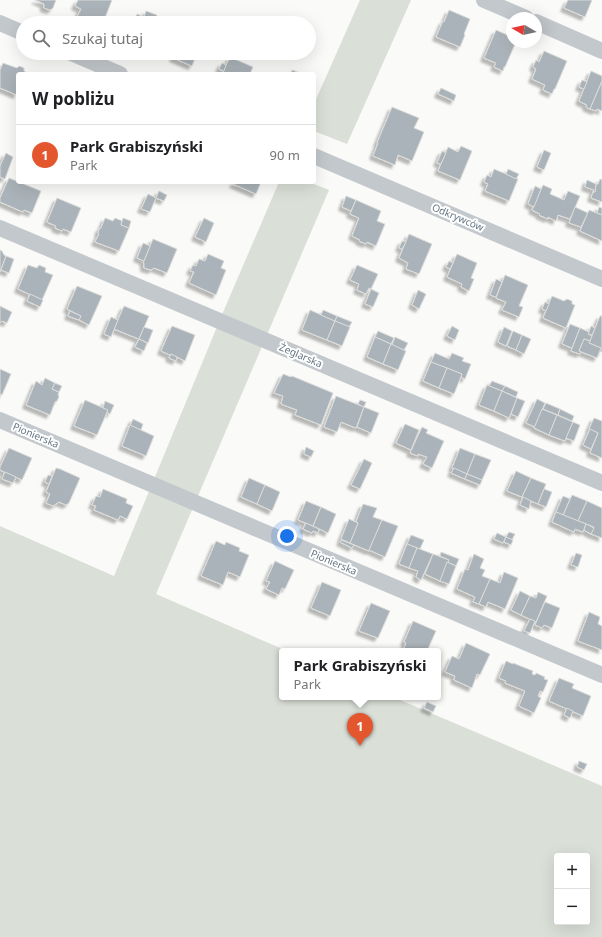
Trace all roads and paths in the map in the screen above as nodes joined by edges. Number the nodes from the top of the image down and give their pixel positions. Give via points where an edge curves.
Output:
1 (484, 0) edge
2 (512, 12) edge
3 (0, 23) edge
4 (542, 25) edge
5 (16, 30) edge
6 (602, 51) edge
7 (87, 60) edge
8 (115, 72) edge
9 (316, 157) edge
10 (0, 228) edge
11 (602, 279) edge
12 (0, 420) edge
13 (602, 483) edge
14 (602, 675) edge

1 - 2 street
3 - 5 street
4 - 6 street
7 - 8 street
9 - 11 street, Odkrywców
10 - 13 street, Żeglarska
12 - 14 street, Pionierska

